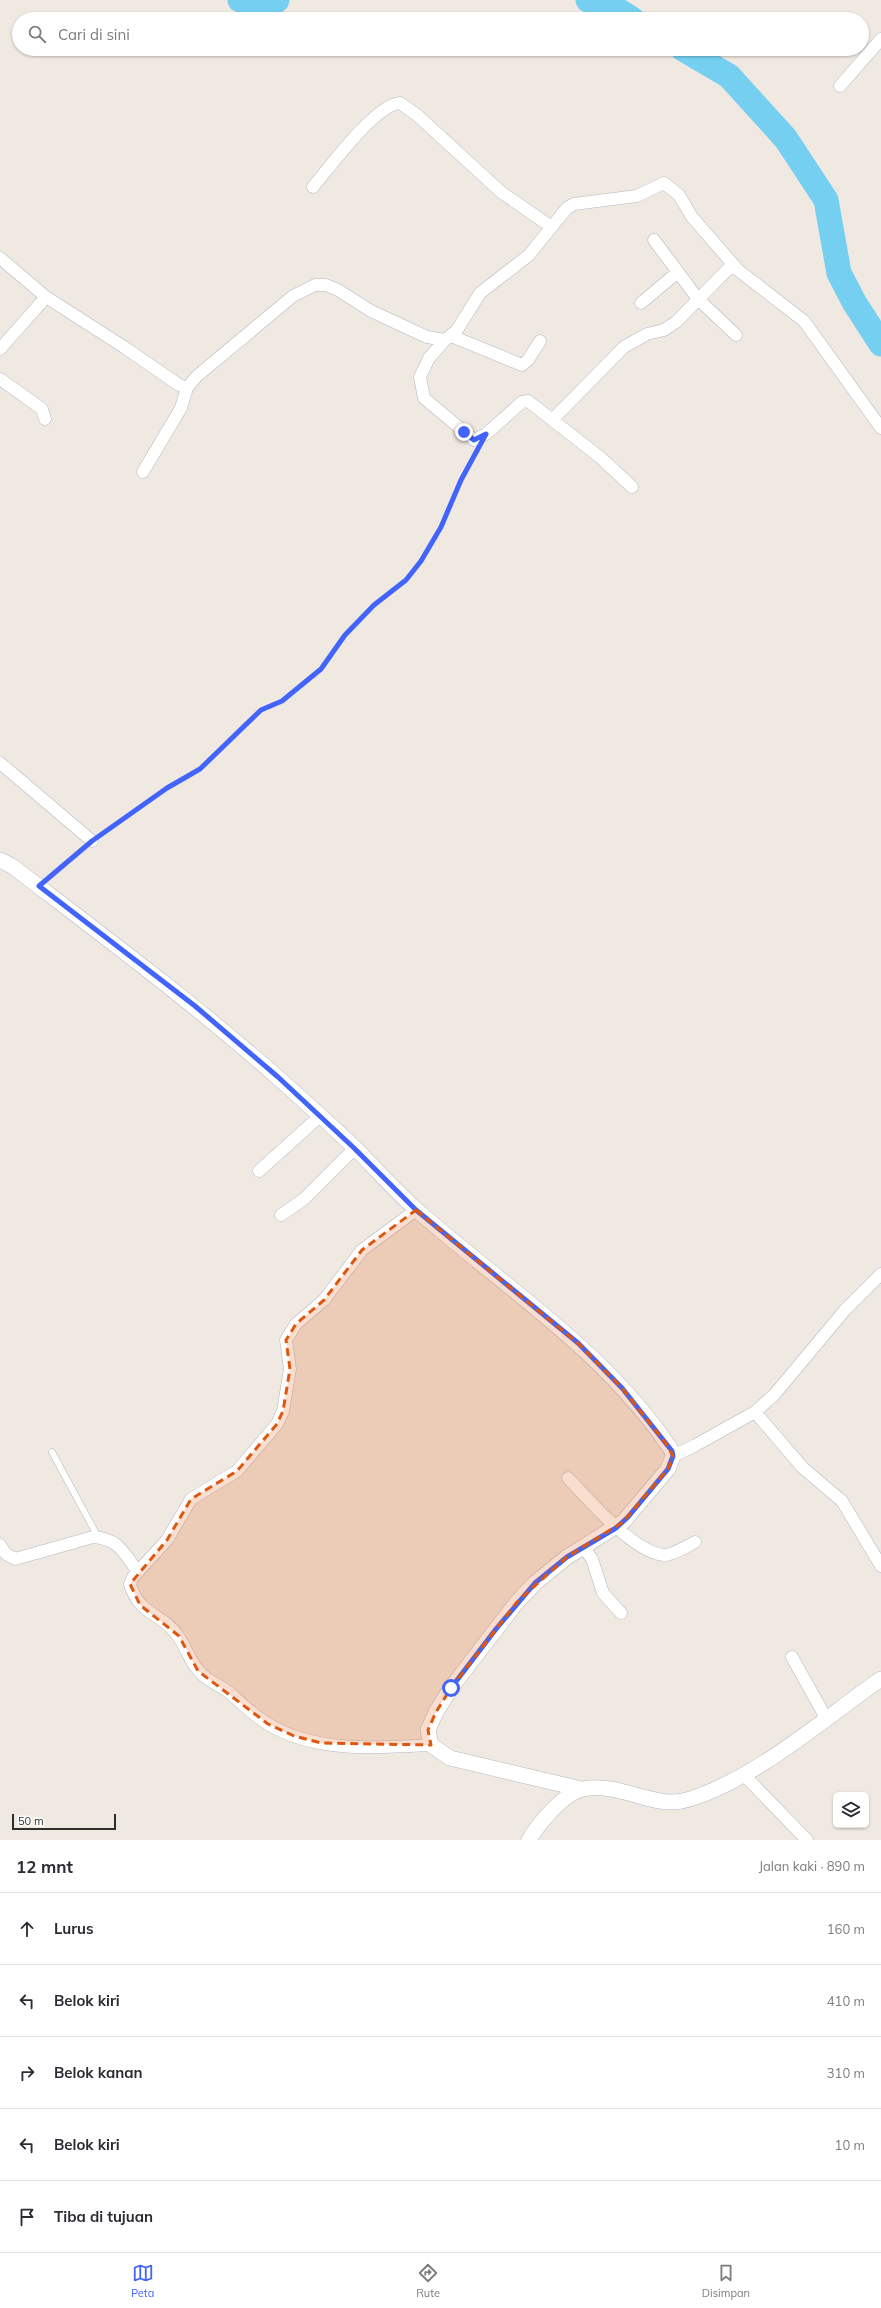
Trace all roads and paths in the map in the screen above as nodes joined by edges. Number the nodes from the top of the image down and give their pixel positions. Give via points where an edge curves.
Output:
1 (881, 39) edge
2 (869, 53) edge
3 (866, 56) edge
4 (840, 86) dead end
5 (313, 187) dead end
6 (550, 226) junction
7 (654, 240) dead end
8 (0, 258) edge
9 (733, 264) junction
10 (678, 272) junction
11 (46, 297) junction
12 (698, 299) junction
13 (641, 303) dead end
14 (736, 335) dead end
15 (448, 338) junction
16 (540, 341) dead end
17 (0, 349) edge
18 (0, 379) edge
19 (187, 388) junction
20 (45, 419) dead end
21 (553, 419) junction
22 (881, 428) edge
23 (486, 434) junction
24 (143, 472) dead end
25 (632, 487) dead end
26 (0, 763) edge
27 (92, 841) junction
28 (0, 860) edge
29 (39, 886) junction
30 (320, 1116) junction
31 (354, 1148) junction
32 (259, 1171) dead end
33 (416, 1210) junction
34 (281, 1215) dead end
35 (881, 1274) edge
36 (755, 1412) junction
37 (52, 1452) dead end
38 (673, 1456) junction
39 (568, 1478) dead end
40 (616, 1528) junction
41 (98, 1538) junction
42 (695, 1542) dead end
43 (0, 1545) edge
44 (583, 1547) junction
45 (881, 1566) edge
46 (138, 1572) junction
47 (621, 1613) dead end
48 (792, 1657) dead end
49 (879, 1683) edge
50 (826, 1718) junction
51 (431, 1745) junction
52 (744, 1775) junction
53 (581, 1789) junction
54 (528, 1840) edge
55 (807, 1840) edge

1 - 2 street
3 - 4 street
5 - 6 street via 373,118 390,106 400,103 417,115 514,204
6 - 9 street via 560,214 574,204 637,196 664,183 679,195 692,217
6 - 15 street via 521,263 480,293
7 - 10 street
8 - 11 street
9 - 12 street
9 - 22 street via 804,321
10 - 12 street
10 - 13 street
11 - 17 street
11 - 19 street
12 - 14 street
12 - 21 street via 676,322 664,330 647,334 624,347
15 - 16 street via 522,365
15 - 19 street via 428,337 370,311 338,290 326,285 315,285 293,296 197,376
15 - 23 street via 429,358 420,377 424,398 474,440
18 - 20 street via 42,409
19 - 24 street via 181,408
21 - 23 street via 526,401
21 - 25 street
23 - 27 path via 461,480 441,527 421,561 406,580 374,605 345,635 321,669 282,701 261,710 200,769 167,788
26 - 27 street
27 - 29 path
28 - 29 street
29 - 30 street via 195,1006
30 - 31 street
30 - 32 street
31 - 33 street
31 - 34 street via 304,1199
33 - 38 street via 578,1343 622,1388
33 - 46 street via 362,1250 324,1300 296,1324 286,1340 290,1369 283,1411 277,1424 237,1471 191,1499 167,1540
35 - 36 street via 845,1310 774,1395
36 - 38 street
36 - 45 street via 803,1468 842,1501
37 - 41 lane
38 - 40 street via 668,1469
39 - 40 street
40 - 42 street via 649,1550 665,1555
40 - 44 street
41 - 43 street via 60,1545 15,1559 6,1554
41 - 46 street via 118,1544
44 - 47 street via 592,1559 603,1593
44 - 51 street via 535,1583 496,1629 436,1712 428,1730
46 - 51 street via 130,1584 140,1604 148,1613 169,1625 198,1671 268,1724 294,1736 322,1743 356,1746
48 - 50 street
49 - 50 street
50 - 52 street
51 - 53 street via 450,1758
52 - 53 street via 692,1799 672,1802 616,1790
52 - 55 street
53 - 54 street via 550,1813

